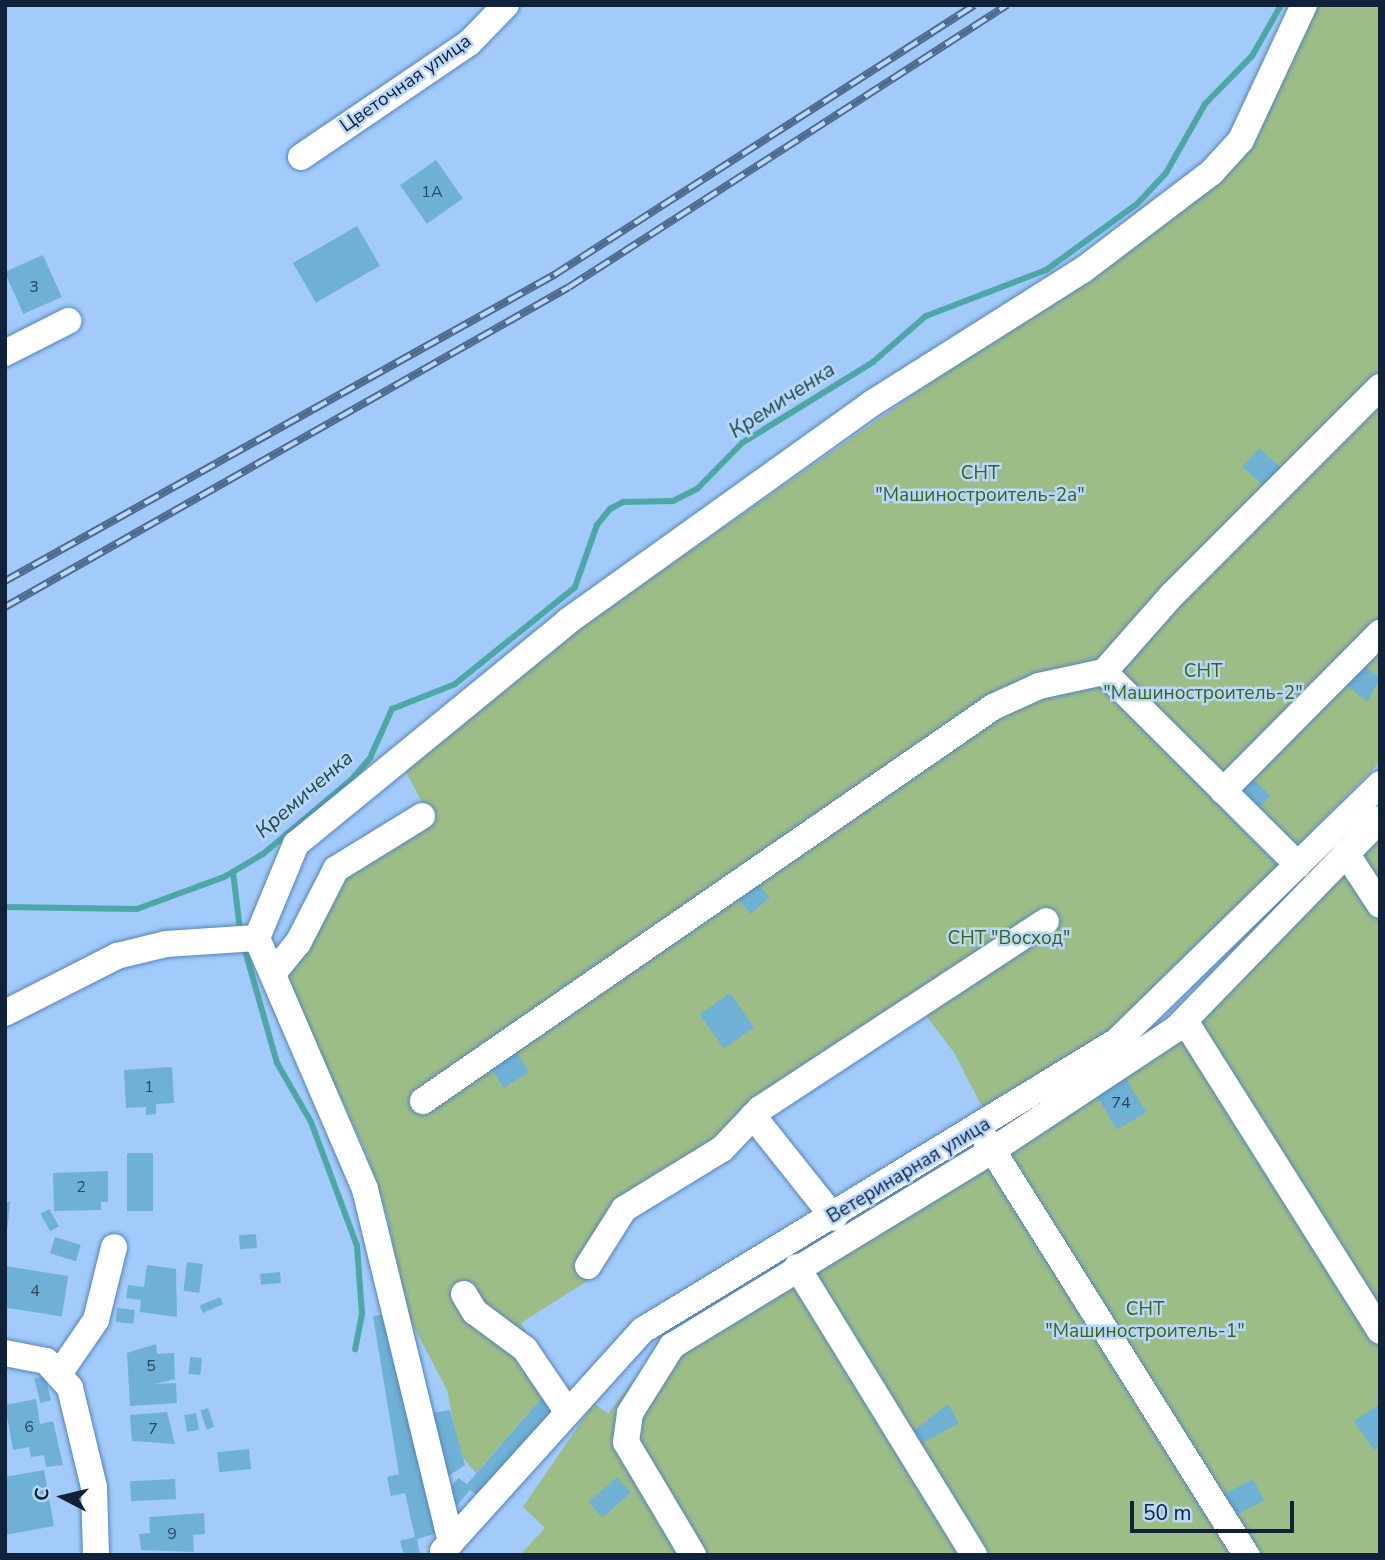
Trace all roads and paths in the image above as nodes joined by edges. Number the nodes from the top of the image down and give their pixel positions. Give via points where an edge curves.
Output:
1 (506, 5) edge
2 (1304, 5) edge
3 (301, 157) dead end
4 (68, 321) dead end
5 (5, 353) edge
6 (1380, 387) edge
7 (1380, 634) edge
8 (1104, 672) junction
9 (1380, 784) edge
10 (1223, 790) junction
11 (422, 816) dead end
12 (1380, 819) edge
13 (1346, 853) junction
14 (1298, 865) junction
15 (1380, 905) edge
16 (1046, 921) dead end
17 (257, 938) junction
18 (275, 971) junction
19 (5, 1013) edge
20 (1185, 1021) junction
21 (423, 1101) dead end
22 (753, 1116) junction
23 (986, 1139) junction
24 (834, 1218) junction
25 (114, 1247) dead end
26 (588, 1266) dead end
27 (797, 1267) junction
28 (464, 1294) dead end
29 (1380, 1331) edge
30 (5, 1353) edge
31 (61, 1370) junction
32 (567, 1411) junction
33 (445, 1548) edge
34 (96, 1555) edge
35 (693, 1555) edge
36 (974, 1555) edge
37 (1246, 1555) edge

1 - 3 street, Цветочная улица via 469,43
2 - 17 street via 1241,140 1211,173 1083,270 874,402 539,644 419,748 309,829 286,863
4 - 5 street
6 - 8 street via 1171,595
7 - 10 street
8 - 10 street
8 - 21 street via 1039,686 993,707
9 - 14 street, Ветеринарная улица
10 - 14 street
11 - 18 street via 336,869 298,943
12 - 13 street
13 - 15 street
13 - 20 street
14 - 23 street, Ветеринарная улица via 1117,1041
16 - 22 street
17 - 18 street
17 - 19 street via 166,944 117,956
18 - 33 street via 380,1236
20 - 23 street
20 - 29 street
22 - 24 street
22 - 26 street via 722,1149 624,1209
23 - 24 street, Ветеринарная улица
23 - 27 street
23 - 37 street
24 - 32 street, Ветеринарная улица via 643,1330
25 - 31 street via 96,1320
27 - 35 street via 683,1336 630,1413 631,1457
27 - 36 street
28 - 32 street via 475,1312 525,1349
30 - 31 street via 27,1354
31 - 34 street via 88,1452
32 - 33 street, Ветеринарная улица

